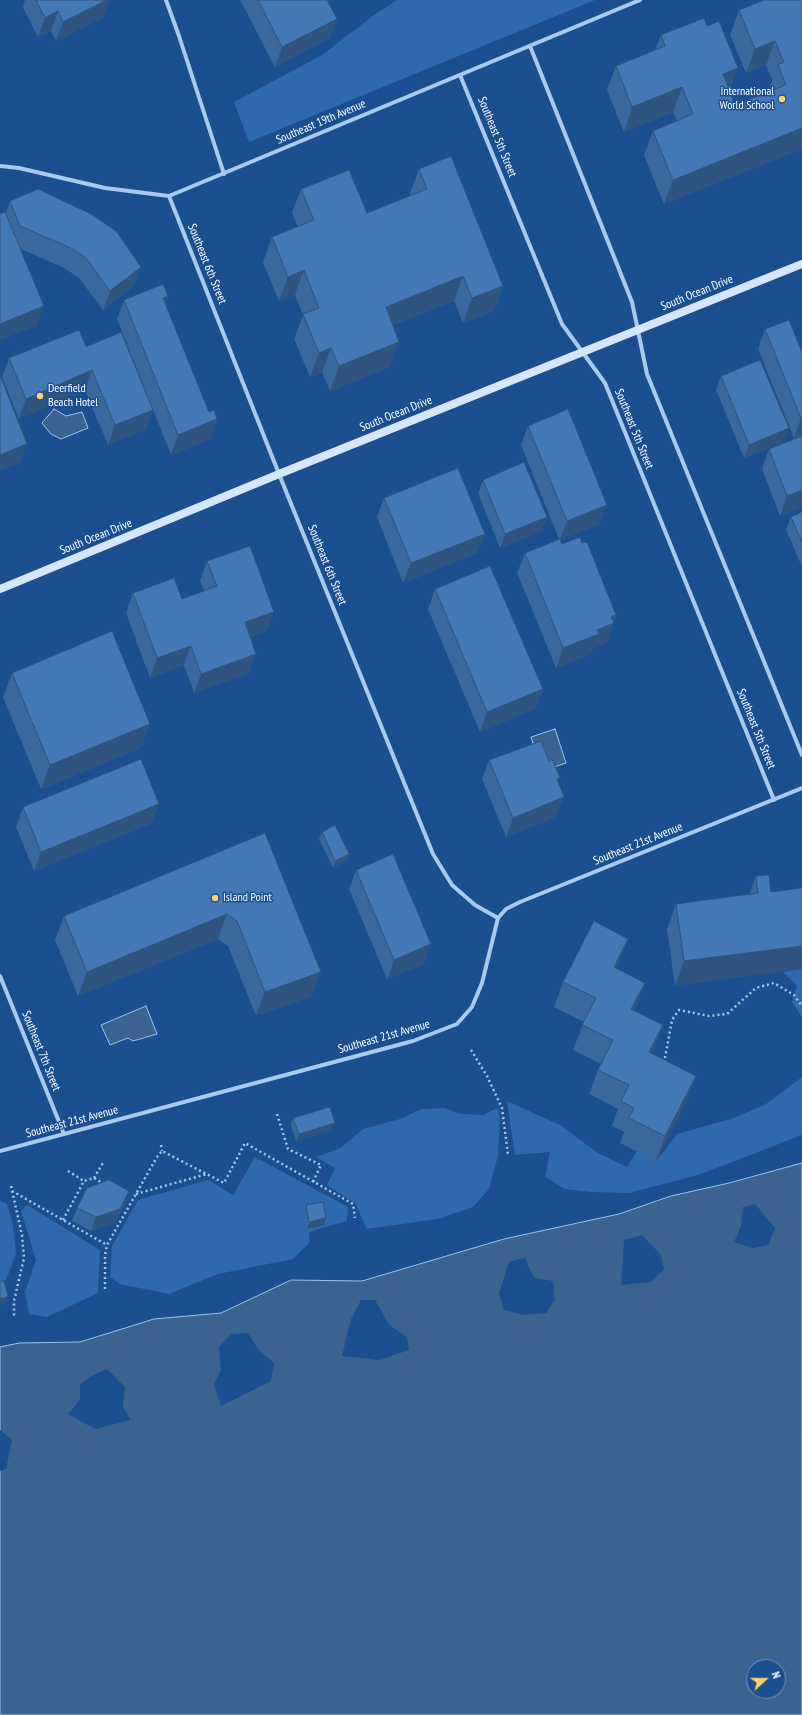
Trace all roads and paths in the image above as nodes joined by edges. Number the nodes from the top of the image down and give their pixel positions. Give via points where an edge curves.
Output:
1 (166, 0) edge
2 (640, 0) edge
3 (530, 46) junction
4 (460, 75) junction
5 (0, 166) edge
6 (224, 174) junction
7 (169, 196) junction
8 (802, 264) edge
9 (638, 329) junction
10 (583, 351) junction
11 (279, 474) junction
12 (0, 589) edge
13 (802, 755) edge
14 (802, 788) edge
15 (774, 800) junction
16 (498, 918) junction
17 (0, 976) edge
18 (802, 1006) edge
19 (471, 1050) dead end
20 (663, 1065) edge
21 (277, 1114) dead end
22 (64, 1134) junction
23 (161, 1145) dead end
24 (162, 1150) junction
25 (0, 1151) edge
26 (508, 1155) dead end
27 (104, 1161) dead end
28 (68, 1171) dead end
29 (208, 1174) junction
30 (94, 1178) junction
31 (84, 1181) junction
32 (313, 1182) junction
33 (107, 1185) edge
34 (11, 1186) dead end
35 (12, 1191) junction
36 (136, 1194) junction
37 (126, 1196) edge
38 (132, 1200) junction
39 (355, 1218) dead end
40 (63, 1220) junction
41 (107, 1245) junction
42 (106, 1289) dead end
43 (14, 1317) dead end

1 - 6 street
2 - 3 street, Southeast 19th Avenue
3 - 4 street, Southeast 19th Avenue
3 - 9 street via 632,302
4 - 6 street, Southeast 19th Avenue
4 - 10 street, Southeast 5th Street via 562,324
5 - 7 street, Southeast 19th Avenue via 105,188
6 - 7 street, Southeast 19th Avenue
7 - 11 street, Southeast 6th Street
8 - 9 main road, South Ocean Drive
9 - 10 main road, South Ocean Drive
9 - 13 street via 646,374
10 - 11 main road, South Ocean Drive
10 - 15 street, Southeast 5th Street via 605,382
11 - 12 main road, South Ocean Drive
11 - 16 street, Southeast 6th Street via 433,854 452,885 475,905
14 - 15 street, Southeast 21st Avenue
15 - 16 street, Southeast 21st Avenue via 520,902 506,909
16 - 22 street, Southeast 21st Avenue via 482,983 472,1007 457,1024 413,1041
17 - 22 street, Southeast 7th Street
18 - 20 path via 794,995 774,983 756,988 727,1014 709,1016 679,1010 672,1020
19 - 26 path via 502,1108
21 - 32 path via 288,1149 321,1165
22 - 25 street, Southeast 21st Avenue
23 - 24 path
24 - 29 path
24 - 36 path
27 - 30 path
28 - 31 path
29 - 32 path via 224,1183 245,1144
29 - 36 path
30 - 31 path
30 - 33 path
31 - 40 path
32 - 39 path via 353,1204
34 - 35 path
35 - 40 path
35 - 43 path via 22,1235 24,1258 14,1301
36 - 38 path
37 - 38 path
38 - 41 path
40 - 41 path
41 - 42 path via 104,1256

